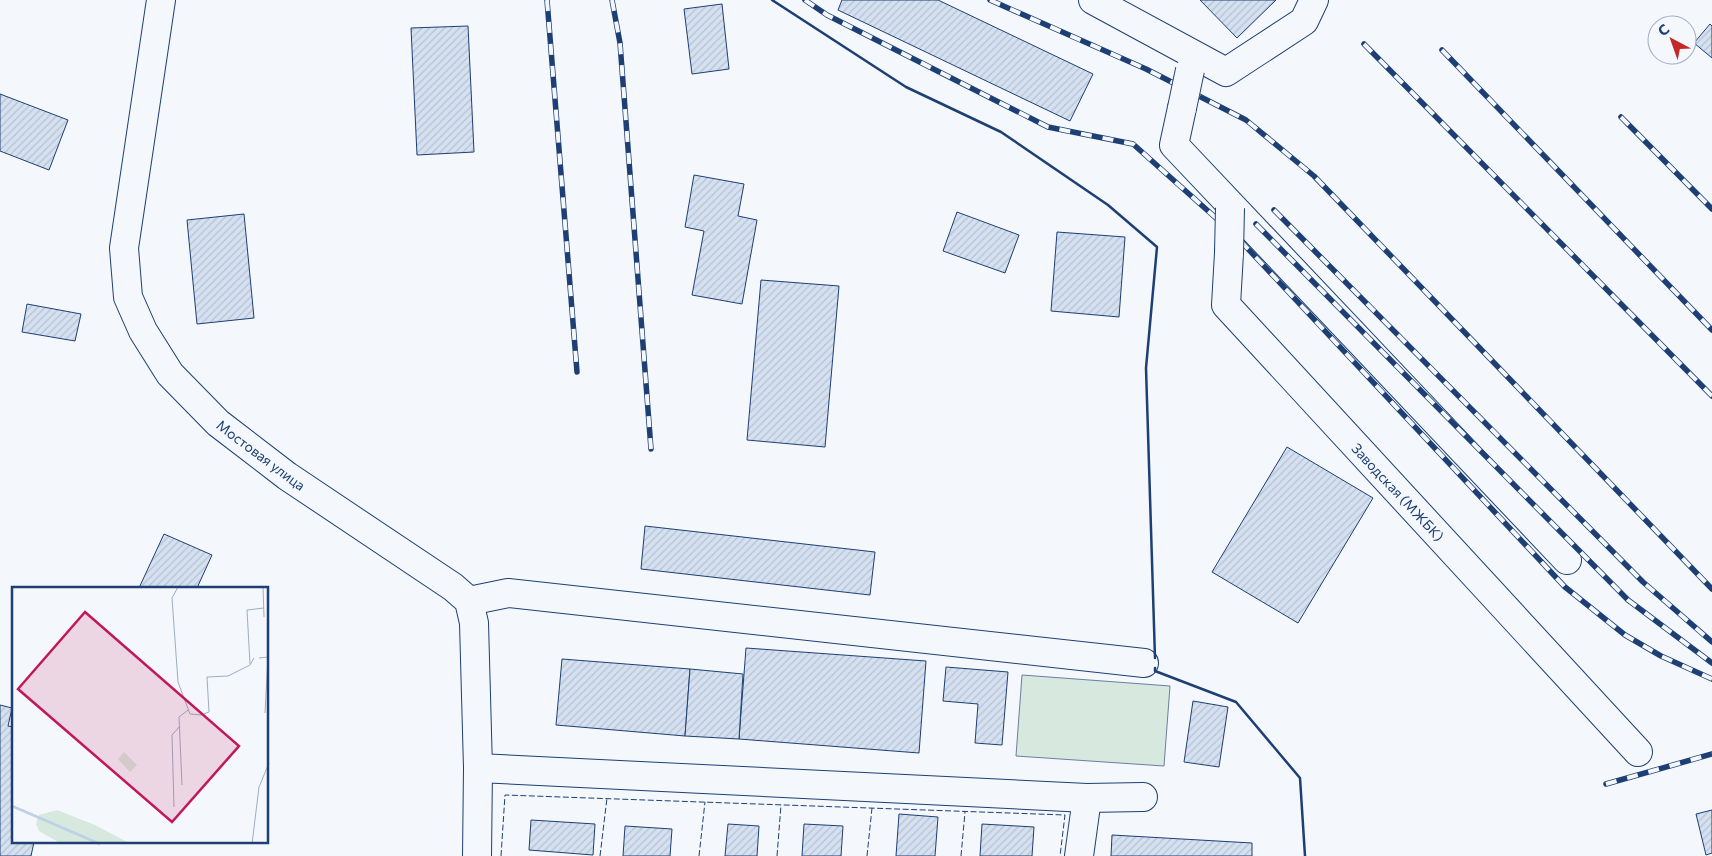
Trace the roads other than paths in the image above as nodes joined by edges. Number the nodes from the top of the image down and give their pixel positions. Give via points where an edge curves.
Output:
1 (160, 0) edge
2 (1093, 0) edge
3 (1314, 0) edge
4 (1191, 62) junction
5 (1230, 206) junction
6 (1567, 560) dead end
7 (470, 601) junction
8 (1144, 662) dead end
9 (1638, 752) dead end
10 (478, 768) junction
11 (1143, 797) dead end
12 (1087, 798) junction
13 (477, 856) edge
14 (1079, 856) edge

1 - 7 street, Мостовая улица via 124,248 128,297 143,331 170,374 218,422 287,476
2 - 4 street
3 - 4 street via 1304,21 1226,72
4 - 5 street, bridge via 1174,145
5 - 6 street
5 - 9 street, Заводская (МЖБК), bridge via 1226,305
7 - 8 street via 508,593
7 - 10 street via 474,623
10 - 12 street
10 - 13 street
11 - 12 street
12 - 14 street

